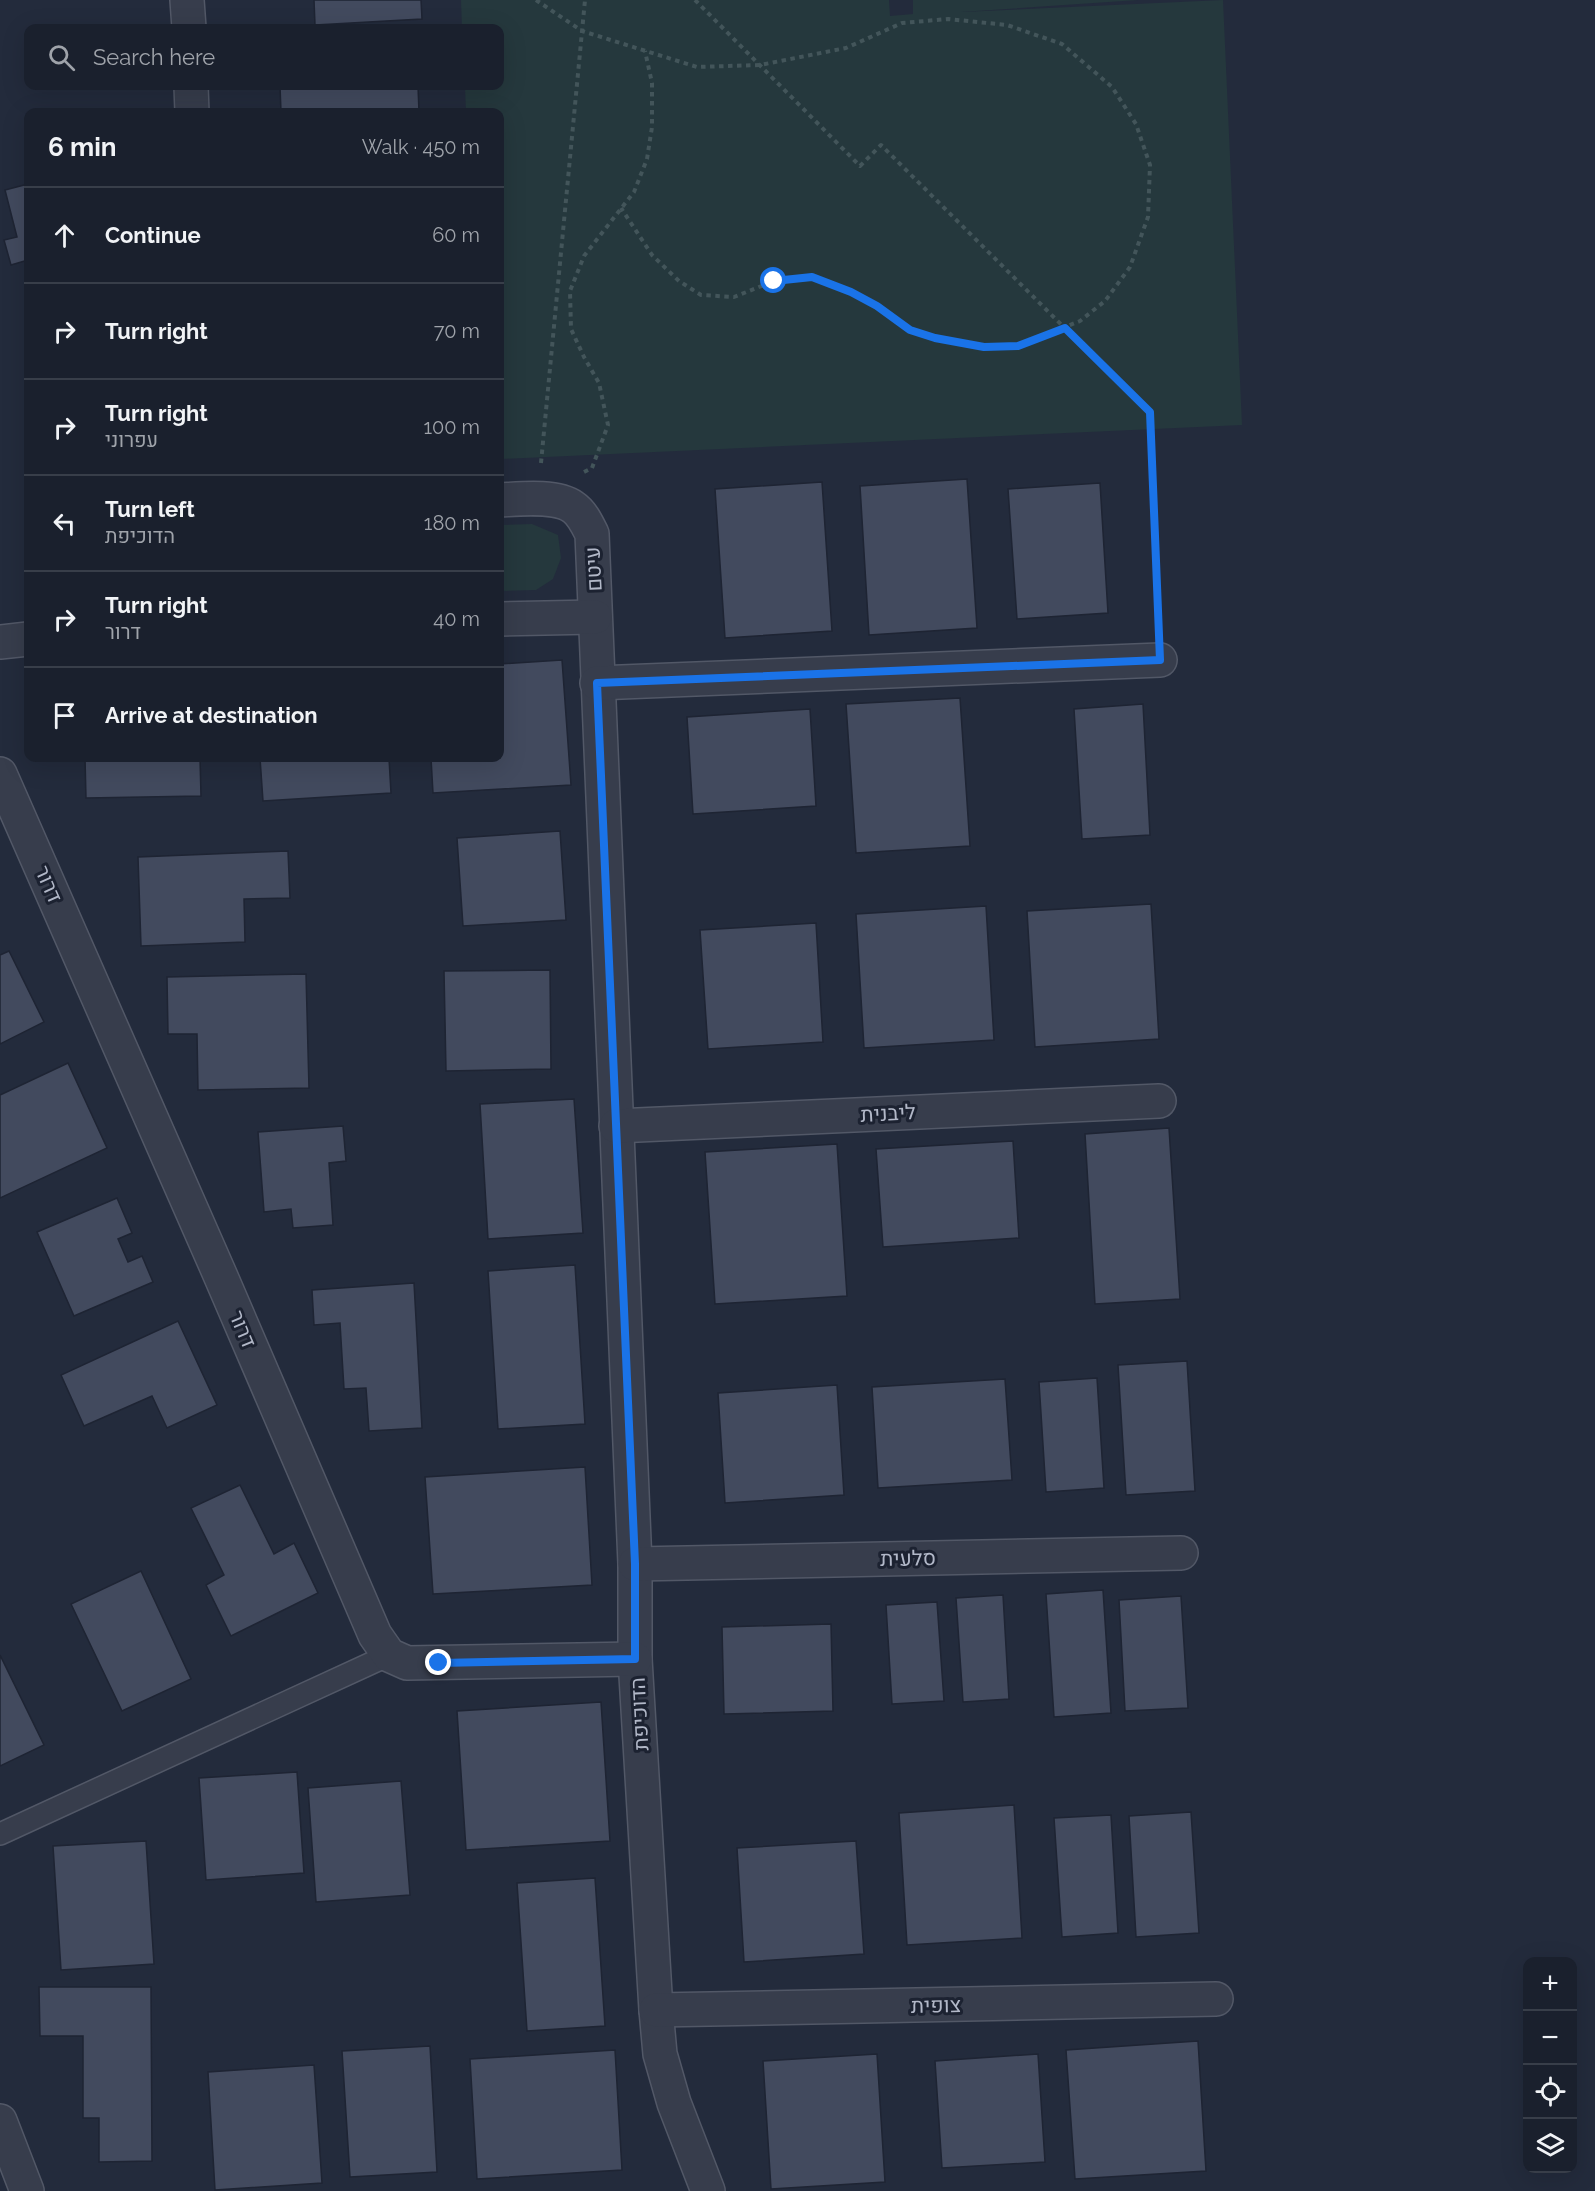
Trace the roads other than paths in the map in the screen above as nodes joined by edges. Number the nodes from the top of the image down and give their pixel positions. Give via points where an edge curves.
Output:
1 (187, 0) edge
2 (189, 24) edge
3 (191, 90) edge
4 (192, 108) edge
5 (504, 500) edge
6 (595, 617) junction
7 (504, 619) edge
8 (24, 639) edge
9 (0, 642) edge
10 (1160, 660) road end
11 (597, 683) junction
12 (0, 774) edge
13 (1159, 1101) dead end
14 (616, 1126) junction
15 (1181, 1553) dead end
16 (635, 1564) junction
17 (389, 1655) junction
18 (635, 1659) junction
19 (0, 1834) edge
20 (1216, 1999) dead end
21 (656, 2010) junction
22 (0, 2121) edge
23 (701, 2190) edge
24 (27, 2191) edge

1 - 2 street
3 - 4 street
5 - 6 street, עיטם via 559,501 573,507 585,519 592,534
6 - 7 street, עיטם
6 - 11 street, הדוכיפת
8 - 9 street
10 - 11 street
11 - 14 street, הדוכיפת
12 - 17 street, דרור via 375,1635
13 - 14 street, ליבנית
14 - 16 street, הדוכיפת
15 - 16 street, סלעית
16 - 18 street, הדוכיפת
17 - 18 street via 407,1663
17 - 19 lane
18 - 21 street, הדוכיפת
20 - 21 street, צופית
21 - 23 street, הדוכיפת via 660,2054
22 - 24 street

